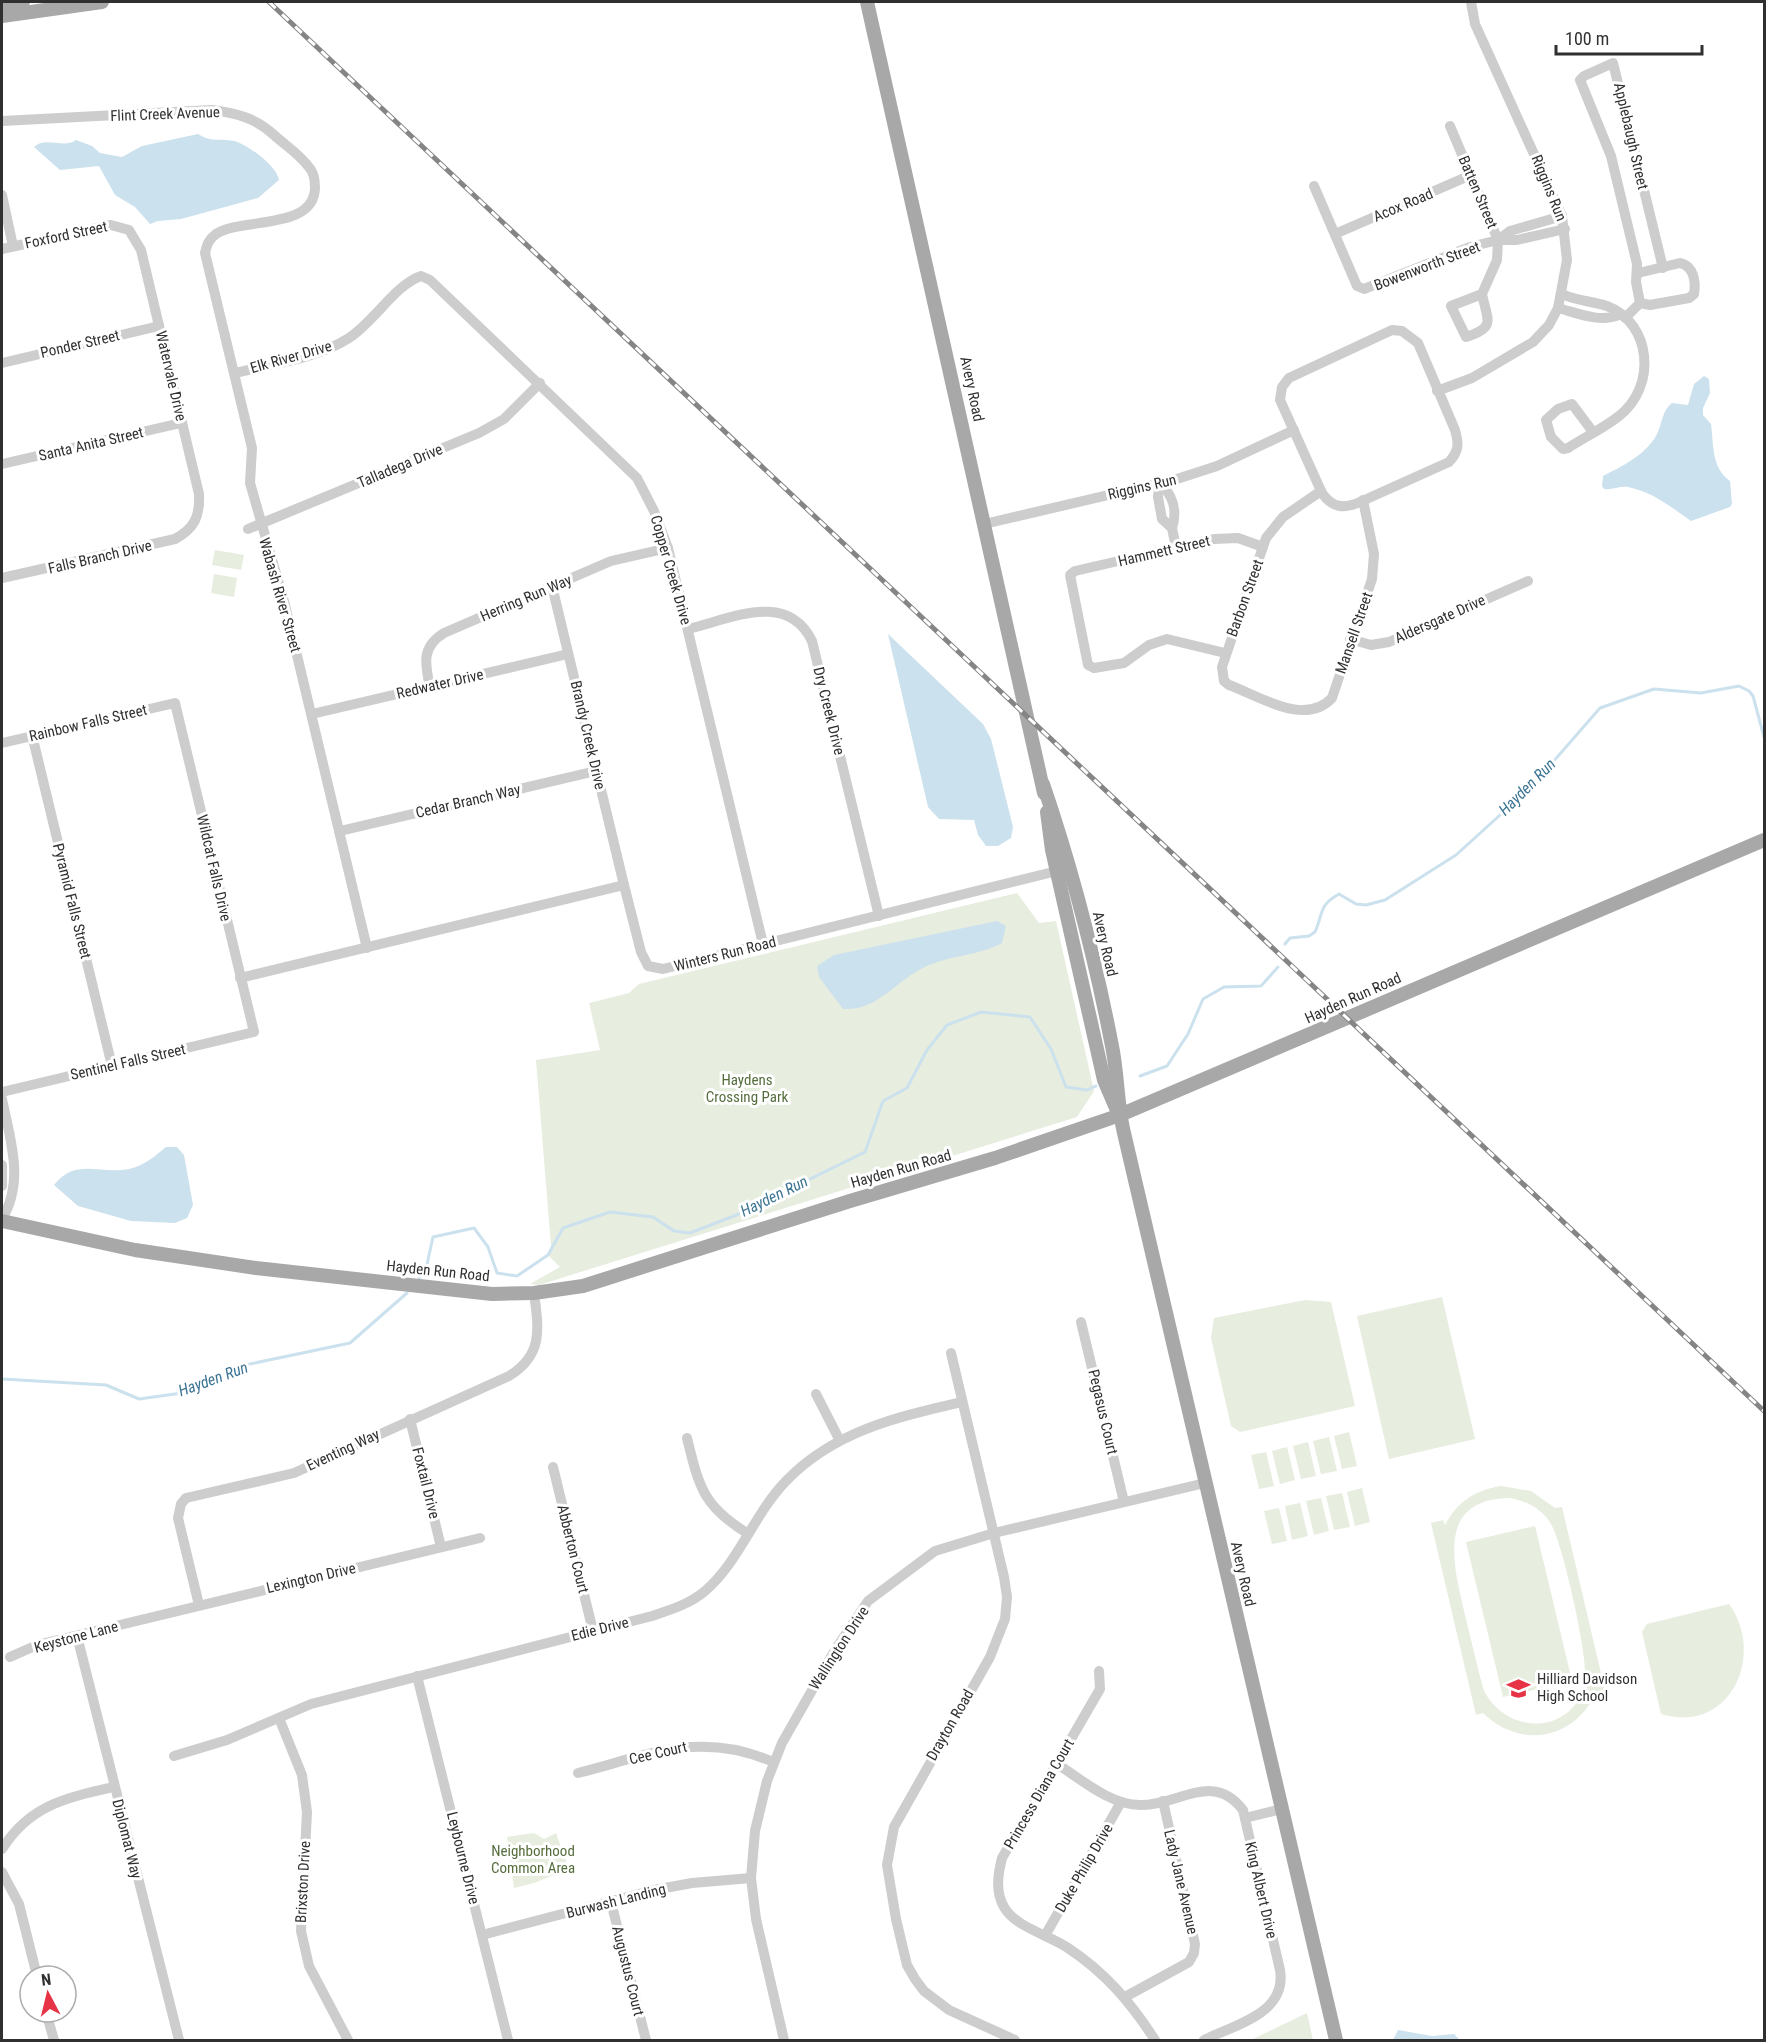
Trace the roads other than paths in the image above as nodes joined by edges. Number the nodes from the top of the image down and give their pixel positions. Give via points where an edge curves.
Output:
1 (23, 2) edge
2 (102, 2) edge
3 (867, 2) edge
4 (1471, 2) edge
5 (2, 4) edge
6 (2, 16) edge
7 (2, 121) edge
8 (1450, 126) dead end
9 (1471, 175) junction
10 (1314, 186) dead end
11 (2, 195) edge
12 (1562, 216) junction
13 (129, 230) joint
14 (1565, 230) junction
15 (1335, 234) junction
16 (1498, 240) junction
17 (207, 242) joint
18 (13, 246) junction
19 (2, 249) edge
20 (1663, 267) junction
21 (1638, 273) junction
22 (430, 280) joint
23 (1482, 294) dead end
24 (1562, 294) junction
25 (1640, 303) junction
26 (1558, 308) junction
27 (1622, 317) junction
28 (159, 326) junction
29 (2, 363) edge
30 (235, 373) junction
31 (540, 383) junction
32 (1437, 391) junction
33 (181, 423) junction
34 (1294, 430) junction
35 (1593, 432) junction
36 (2, 464) edge
37 (1160, 482) junction
38 (1321, 490) junction
39 (1363, 500) junction
40 (194, 524) joint
41 (260, 524) junction
42 (984, 524) junction
43 (248, 530) dead end
44 (1263, 547) junction
45 (668, 548) junction
46 (1176, 548) junction
47 (2, 578) edge
48 (1528, 580) dead end
49 (552, 586) junction
50 (688, 629) junction
51 (1350, 639) junction
52 (1225, 653) junction
53 (568, 654) junction
54 (430, 687) junction
55 (1269, 700) joint
56 (175, 703) joint
57 (312, 714) junction
58 (32, 735) junction
59 (2, 743) edge
60 (596, 771) junction
61 (1043, 784) junction
62 (340, 831) junction
63 (1764, 840) edge
64 (1057, 871) junction
65 (624, 885) junction
66 (879, 916) junction
67 (762, 944) junction
68 (367, 948) junction
69 (240, 978) junction
70 (254, 1032) joint
71 (112, 1066) junction
72 (2, 1092) edge
73 (2, 1099) edge
74 (1120, 1115) junction
75 (2, 1165) edge
76 (2, 1186) edge
77 (2, 1220) edge
78 (534, 1293) junction
79 (1081, 1322) dead end
80 (951, 1353) dead end
81 (816, 1394) dead end
82 (962, 1402) junction
83 (410, 1419) junction
84 (687, 1438) dead end
85 (839, 1439) junction
86 (553, 1467) dead end
87 (1205, 1483) junction
88 (1124, 1502) junction
89 (747, 1533) junction
90 (994, 1533) junction
91 (480, 1538) dead end
92 (441, 1547) junction
93 (199, 1605) junction
94 (143, 1619) joint
95 (593, 1631) junction
96 (77, 1636) junction
97 (10, 1657) dead end
98 (1099, 1671) dead end
99 (417, 1676) junction
100 (279, 1718) junction
101 (174, 1756) dead end
102 (773, 1762) junction
103 (1057, 1764) junction
104 (578, 1773) dead end
105 (114, 1787) junction
106 (1163, 1801) junction
107 (1121, 1802) junction
108 (1282, 1809) junction
109 (1245, 1818) junction
110 (2, 1849) edge
111 (2, 1872) edge
112 (751, 1878) junction
113 (611, 1902) junction
114 (1046, 1934) junction
115 (482, 1935) junction
116 (34, 1964) edge
117 (1125, 1997) junction
118 (49, 2024) edge
119 (54, 2040) edge
120 (179, 2040) edge
121 (348, 2040) edge
122 (508, 2040) edge
123 (646, 2040) edge
124 (784, 2040) edge
125 (1015, 2040) edge
126 (1155, 2040) edge
127 (1204, 2040) edge
128 (1336, 2040) edge

1 - 5 main road
2 - 6 main road
3 - 42 main road, Avery Road
4 - 12 street, Riggins Run via 1475,24
7 - 17 street, Flint Creek Avenue via 212,110 237,113 263,124 309,166 315,180 315,195 306,209 287,219 227,229
8 - 9 street, Batten Street
9 - 15 street, Acox Road
9 - 16 street, Batten Street
10 - 15 street
11 - 18 street
12 - 14 street, Riggins Run
12 - 16 street, Bowenworth Street via 1510,231
13 - 18 street, Foxford Street via 111,225
13 - 28 street, Watervale Drive via 141,250
14 - 16 street, Bowenworth Street
14 - 24 street, Riggins Run via 1567,260
15 - 16 street, Bowenworth Street via 1357,286 1371,289 1470,247
16 - 23 street, Batten Street via 1497,260
17 - 30 street, Wabash River Street via 205,253
18 - 19 street, Foxford Street
20 - 21 street
20 - 21 street, Applebaugh Street via 1613,63 1580,80 1611,156
20 - 25 street via 1687,265 1695,285 1694,294 1650,305
21 - 25 street, Applebaugh Street
22 - 30 street, Elk River Drive via 421,276 411,279 369,322 324,351
22 - 31 street, Copper Creek Drive
24 - 26 street, Riggins Run
24 - 27 street via 1608,306
25 - 27 street
26 - 27 street via 1589,317
26 - 32 street, Riggins Run via 1533,342 1472,378
27 - 35 street via 1637,329 1642,340 1644,372 1629,405
28 - 29 street, Ponder Street
28 - 33 street, Watervale Drive
30 - 41 street, Wabash River Street via 252,448 250,483
31 - 41 street, Talladega Drive via 504,419 479,433
31 - 45 street, Copper Creek Drive via 637,478
32 - 34 street via 1418,343 1402,331 1392,330 1285,382 1281,400
32 - 39 street via 1459,443 1456,453 1449,462
33 - 36 street, Santa Anita Street
33 - 40 street, Watervale Drive via 199,494
34 - 37 street, Riggins Run via 1217,466
34 - 38 street
35 - 35 street via 1563,449 1551,437 1546,420 1558,409 1572,404
37 - 42 street, Riggins Run
37 - 46 street via 1171,494
38 - 39 street via 1327,500 1339,506 1349,507
38 - 44 street, Barbon Street via 1283,517
39 - 51 street, Mansell Street via 1374,555 1372,579
40 - 47 street, Falls Branch Drive via 175,539
41 - 43 street, Talladega Drive
41 - 57 street, Wabash River Street
42 - 61 main road, Avery Road
44 - 46 street, Hammett Street via 1226,538
44 - 52 street, Barbon Street
45 - 49 street, Herring Run Way via 611,561
45 - 50 street, Copper Creek Drive
46 - 52 street, Hammett Street via 1070,575 1088,665 1094,669 1124,663 1149,645 1167,639
48 - 51 street, Aldersgate Drive via 1389,642 1371,645
49 - 53 street, Brandy Creek Drive
49 - 54 street, Herring Run Way via 435,639 424,659
50 - 66 street, Dry Creek Drive via 765,611 789,614 806,628
50 - 67 street, Copper Creek Drive
51 - 55 street, Mansell Street via 1332,698 1323,707 1299,711
52 - 55 street, Barbon Street via 1224,681
53 - 54 street, Redwater Drive
53 - 60 street, Brandy Creek Drive
54 - 57 street, Redwater Drive
56 - 58 street, Rainbow Falls Street
56 - 69 street, Wildcat Falls Drive
57 - 62 street, Wabash River Street
58 - 59 street, Rainbow Falls Street
58 - 71 street, Pyramid Falls Street
60 - 62 street, Cedar Branch Way
60 - 65 street, Brandy Creek Drive
61 - 64 main road, Avery Road
61 - 74 main road, Avery Road via 1065,846 1112,1042
62 - 68 street, Wabash River Street
63 - 74 main road, Hayden Run Road
64 - 66 street, Winters Run Road
64 - 74 main road, Avery Road via 1104,1080
65 - 67 street, Winters Run Road via 648,966 663,969
65 - 68 street
66 - 67 street, Winters Run Road
68 - 69 street
69 - 70 street, Wildcat Falls Drive
70 - 71 street, Sentinel Falls Street
71 - 72 street, Sentinel Falls Street
73 - 77 street via 15,1176 13,1197
74 - 78 main road, Hayden Run Road via 995,1158 583,1286
74 - 87 main road, Avery Road
75 - 76 street
77 - 78 main road, Hayden Run Road via 173,1257 481,1293
78 - 83 street, Eventing Way via 536,1344 524,1366
79 - 88 street, Pegasus Court
80 - 82 street, Drayton Road
81 - 85 street
82 - 85 street, Edie Drive via 899,1417
82 - 90 street, Drayton Road
83 - 92 street, Foxtail Drive
83 - 93 street, Eventing Way via 294,1473 186,1498 178,1518
84 - 89 street via 709,1503
85 - 89 street, Edie Drive via 787,1480
86 - 95 street, Abberton Court
87 - 88 street, Wallington Drive
87 - 108 main road, Avery Road
88 - 90 street, Wallington Drive
89 - 95 street, Edie Drive via 704,1592 670,1610
90 - 102 street, Wallington Drive via 935,1551 868,1602 830,1659
90 - 125 street, Drayton Road via 1005,1587 1005,1618 990,1657 894,1827 887,1865 907,1965 915,1979 949,2010
91 - 92 street, Lexington Drive
92 - 93 street, Lexington Drive
93 - 94 street, Lexington Drive
94 - 96 street, Keystone Lane
95 - 99 street, Edie Drive
96 - 97 street, Keystone Lane via 37,1645
96 - 105 street, Diplomat Way
98 - 103 street, Princess Diana Court via 1100,1689
99 - 100 street, Edie Drive via 311,1704
99 - 115 street, Leybourne Drive
100 - 101 street, Edie Drive
100 - 121 street, Brixston Drive via 302,1775 307,1812 301,1931 309,1966
102 - 104 street, Cee Court via 735,1748 692,1745
102 - 112 street, Wallington Drive via 755,1831
103 - 107 street
103 - 114 street, Princess Diana Court via 1002,1858 997,1877 1004,1908 1014,1918
105 - 110 street via 44,1808 24,1820
105 - 120 street, Diplomat Way
106 - 107 street via 1140,1805
106 - 109 street via 1208,1791 1222,1792 1234,1799
106 - 117 street, Lady Jane Avenue via 1194,1953 1189,1962
107 - 114 street, Duke Philip Drive
108 - 109 street
108 - 128 main road, Avery Road
109 - 127 street, King Albert Drive via 1281,1982 1277,1998 1266,2010
111 - 116 street via 19,1904
112 - 113 street, Burwash Landing via 692,1883
112 - 124 street, Wallington Drive via 762,1952
113 - 115 street, Burwash Landing
113 - 123 street, Augustus Court
114 - 117 street, Princess Diana Court via 1101,1972
115 - 122 street, Leybourne Drive
117 - 126 street, Princess Diana Court
118 - 119 street

